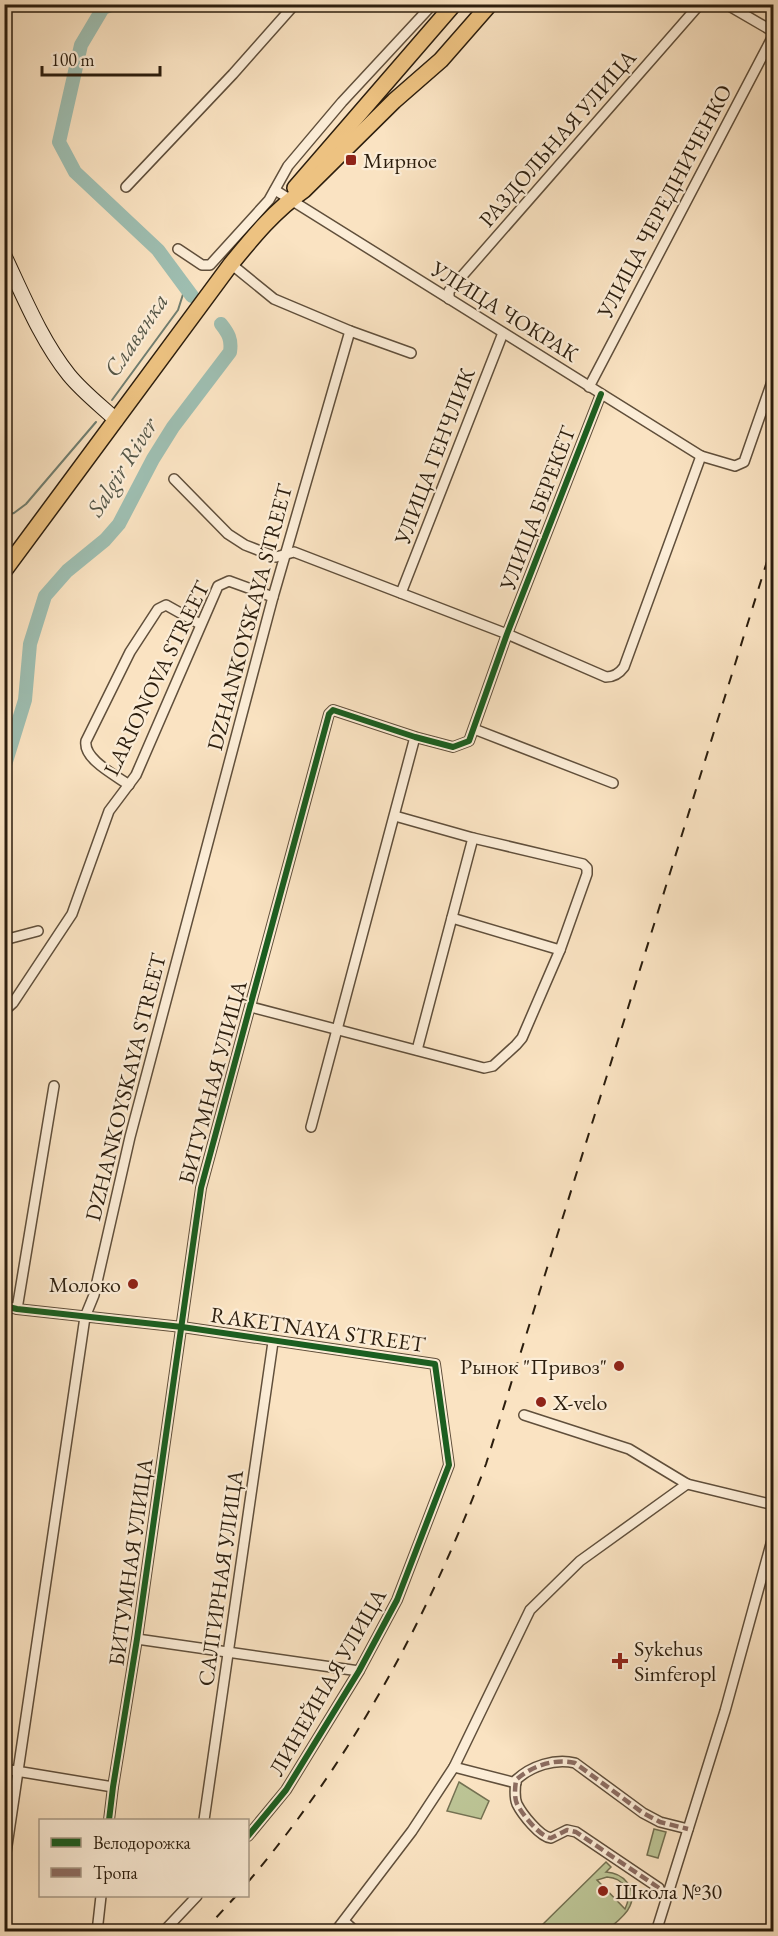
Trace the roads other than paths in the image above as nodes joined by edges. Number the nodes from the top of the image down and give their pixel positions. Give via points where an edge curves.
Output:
1 (295, 4) edge
2 (433, 4) edge
3 (453, 4) edge
4 (490, 4) edge
5 (496, 4) edge
6 (700, 4) edge
7 (726, 4) edge
8 (774, 33) edge
9 (441, 60) junction
10 (126, 187) dead end
11 (275, 190) junction
12 (290, 200) junction
13 (178, 249) dead end
14 (4, 255) edge
15 (231, 264) junction
16 (449, 299) junction
17 (350, 331) junction
18 (503, 333) junction
19 (411, 352) dead end
20 (774, 376) edge
21 (589, 387) junction
22 (601, 394) junction
23 (116, 420) junction
24 (701, 456) junction
25 (174, 479) dead end
26 (285, 554) junction
27 (4, 571) edge
28 (401, 593) junction
29 (273, 597) junction
30 (200, 624) junction
31 (507, 634) junction
32 (474, 729) junction
33 (415, 737) junction
34 (464, 744) joint
35 (613, 783) dead end
36 (129, 784) junction
37 (395, 816) junction
38 (473, 838) junction
39 (452, 918) junction
40 (38, 931) dead end
41 (4, 940) edge
42 (560, 950) junction
43 (251, 1006) junction
44 (5, 1009) edge
45 (337, 1029) junction
46 (417, 1050) junction
47 (54, 1086) dead end
48 (311, 1127) dead end
49 (4, 1306) edge
50 (17, 1310) junction
51 (4, 1313) edge
52 (85, 1317) junction
53 (182, 1327) junction
54 (273, 1342) junction
55 (435, 1364) joint
56 (524, 1415) dead end
57 (687, 1484) junction
58 (774, 1505) edge
59 (774, 1533) edge
60 (137, 1639) junction
61 (230, 1652) junction
62 (359, 1671) junction
63 (454, 1767) junction
64 (4, 1769) edge
65 (17, 1771) junction
66 (516, 1783) junction
67 (113, 1787) junction
68 (109, 1819) edge
69 (204, 1819) edge
70 (688, 1829) junction
71 (249, 1835) edge
72 (4, 1866) edge
73 (658, 1888) dead end
74 (101, 1897) edge
75 (194, 1898) edge
76 (344, 1920) junction
77 (97, 1932) edge
78 (163, 1932) edge
79 (335, 1932) edge
80 (356, 1932) edge
81 (656, 1932) edge

1 - 10 street
2 - 11 street via 288,165
3 - 12 main road via 297,183
4 - 9 main road
5 - 9 main road
6 - 16 street, РАЗДОЛЬНАЯ УЛИЦА via 449,291
7 - 8 street
8 - 21 street, УЛИЦА ЧЕРЕДНИЧЕНКО
9 - 12 main road
11 - 12 street, УЛИЦА ЧОКРАК
11 - 13 street via 210,265 202,265
12 - 15 main road via 260,228
12 - 16 street, УЛИЦА ЧОКРАК
14 - 23 main road via 57,359
15 - 17 street via 274,299
15 - 23 main road
16 - 18 street, УЛИЦА ЧОКРАК
17 - 19 street
17 - 26 street, DZHANKOYSKAYA STREET
18 - 21 street, УЛИЦА ЧОКРАК
18 - 28 street, УЛИЦА ГЕНЧЛИК
20 - 24 street, УЛИЦА ЧОКРАК via 746,459 735,466
21 - 22 street, УЛИЦА ЧОКРАК
22 - 24 street, УЛИЦА ЧОКРАК
22 - 31 street, УЛИЦА БЕРЕКЕТ
23 - 27 main road
24 - 31 street via 624,667 616,675 606,677
25 - 26 street via 228,534 276,557
26 - 28 street via 294,552
26 - 29 street, DZHANKOYSKAYA STREET
28 - 31 street
29 - 30 street, LARIONOVA STREET via 225,582 216,590
29 - 52 street, DZHANKOYSKAYA STREET via 130,1137 94,1295
30 - 36 street, LARIONOVA STREET
30 - 36 street via 166,605 158,609 130,652 86,741 90,757
31 - 32 street, УЛИЦА БЕРЕКЕТ
32 - 34 street, УЛИЦА БЕРЕКЕТ
32 - 35 street
33 - 34 street, БИТУМНАЯ УЛИЦА via 453,747
33 - 37 street
33 - 43 street, БИТУМНАЯ УЛИЦА via 330,711
36 - 44 street, LARIONOVA STREET via 109,811 72,914
37 - 38 street
37 - 45 street
38 - 39 street
38 - 42 street via 585,866 587,874
39 - 42 street
39 - 46 street
40 - 41 street
42 - 46 street via 522,1038 493,1066 484,1068
43 - 45 street
43 - 53 street, БИТУМНАЯ УЛИЦА via 201,1188
45 - 46 street
45 - 48 street
47 - 50 street
49 - 50 street, RAKETNAYA STREET
50 - 51 street, RAKETNAYA STREET
50 - 52 street, RAKETNAYA STREET
52 - 53 street, RAKETNAYA STREET
52 - 65 street, DZHANKOYSKAYA STREET
53 - 54 street, RAKETNAYA STREET
53 - 60 street, БИТУМНАЯ УЛИЦА
54 - 55 street, RAKETNAYA STREET
54 - 61 street, САЛГИРНАЯ УЛИЦА
55 - 62 street, ЛИНЕЙНАЯ УЛИЦА via 449,1465 397,1600
56 - 57 street via 629,1449
57 - 58 street
57 - 63 street via 580,1561 530,1610
59 - 70 street
60 - 61 street
60 - 67 street, БИТУМНАЯ УЛИЦА
61 - 62 street
61 - 69 street, САЛГИРНАЯ УЛИЦА
62 - 71 street, ЛИНЕЙНАЯ УЛИЦА via 286,1790
63 - 66 street
63 - 76 street via 412,1831
64 - 65 street
65 - 67 street
65 - 72 street, DZHANKOYSKAYA STREET
66 - 70 street via 521,1776 552,1761 564,1760 575,1763 643,1813
66 - 73 street via 518,1806 542,1835 550,1838 567,1830 576,1832
67 - 68 street, БИТУМНАЯ УЛИЦА
70 - 81 street
74 - 77 street
75 - 78 street
76 - 79 street
76 - 80 street

